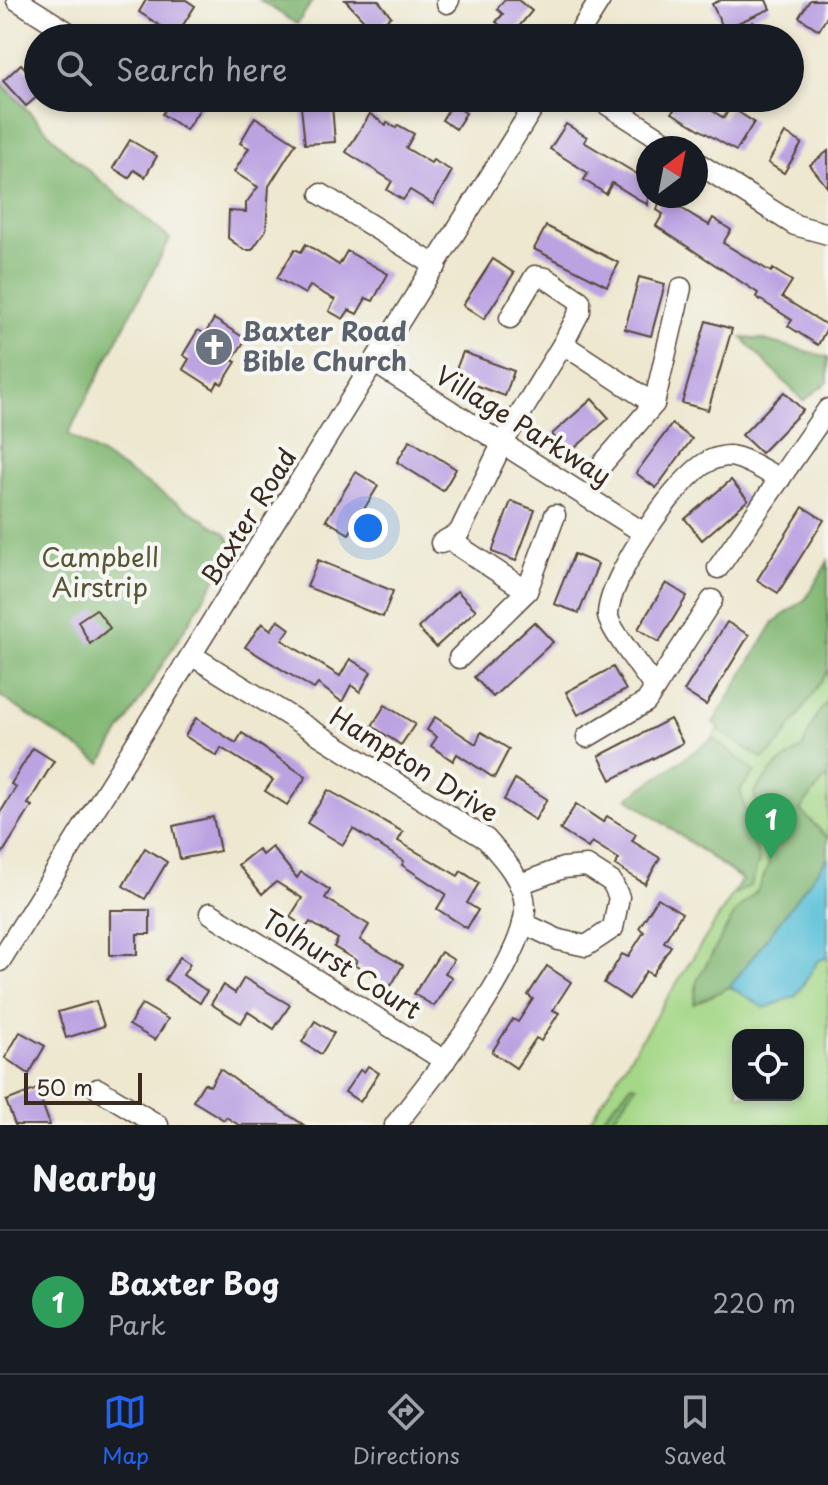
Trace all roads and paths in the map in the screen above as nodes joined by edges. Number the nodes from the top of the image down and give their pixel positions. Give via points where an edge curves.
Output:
1 (17, 0) edge
2 (600, 0) edge
3 (55, 24) edge
4 (585, 24) edge
5 (530, 112) edge
6 (619, 112) edge
7 (656, 136) edge
8 (708, 170) edge
9 (321, 194) dead end
10 (828, 234) edge
11 (436, 266) junction
12 (681, 288) dead end
13 (510, 318) dead end
14 (563, 344) junction
15 (375, 363) junction
16 (654, 404) junction
17 (828, 409) edge
18 (502, 444) junction
19 (599, 468) dead end
20 (780, 479) junction
21 (555, 515) dead end
22 (644, 533) junction
23 (718, 568) dead end
24 (527, 591) junction
25 (712, 600) dead end
26 (193, 656) junction
27 (459, 658) dead end
28 (655, 688) junction
29 (587, 737) dead end
30 (520, 884) junction
31 (210, 913) dead end
32 (523, 923) junction
33 (0, 961) edge
34 (445, 1061) junction
35 (98, 1089) dead end
36 (158, 1125) edge
37 (395, 1125) edge

1 - 3 street
2 - 4 street
5 - 11 street, Baxter Road
6 - 7 street
8 - 10 street via 795,225
9 - 11 street
11 - 15 street, Baxter Road
12 - 16 street
13 - 14 street via 535,276 546,278 580,301
14 - 16 street
14 - 18 street
15 - 18 street, Village Parkway
15 - 26 street, Baxter Road
16 - 19 street
17 - 20 street
18 - 22 street, Village Parkway
18 - 24 street via 459,533 444,541
20 - 22 street via 731,456 711,460 691,475
20 - 23 street
21 - 24 street
22 - 28 street via 618,576 608,620
24 - 27 street
25 - 28 street
26 - 30 street, Hampton Drive via 486,839
26 - 33 street, Baxter Road
28 - 29 street via 646,702
30 - 32 street
30 - 32 street via 563,868 587,866 612,882 619,897 613,928 586,946
31 - 34 street, Tolhurst Court
32 - 34 street via 513,953
34 - 37 street
35 - 36 street

